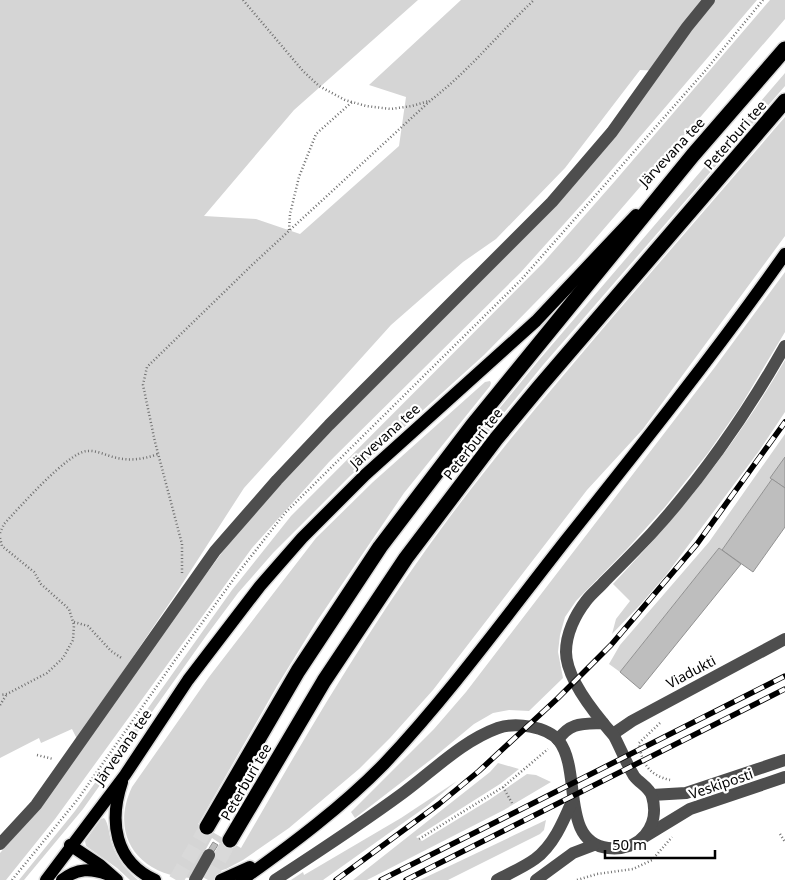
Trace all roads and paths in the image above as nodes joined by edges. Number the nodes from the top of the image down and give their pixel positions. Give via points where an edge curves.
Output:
1 (243, 0) edge
2 (534, 0) edge
3 (709, 0) edge
4 (763, 0) edge
5 (785, 49) edge
6 (431, 100) junction
7 (785, 101) edge
8 (352, 102) junction
9 (693, 155) junction
10 (289, 231) junction
11 (785, 254) edge
12 (785, 346) edge
13 (158, 454) junction
14 (0, 533) edge
15 (0, 538) edge
16 (1, 546) edge
17 (182, 598) junction
18 (74, 622) junction
19 (785, 639) edge
20 (133, 667) junction
21 (7, 694) junction
22 (0, 695) edge
23 (0, 705) edge
24 (662, 721) dead end
25 (603, 723) junction
26 (612, 734) junction
27 (558, 740) junction
28 (785, 760) edge
29 (124, 775) junction
30 (785, 777) edge
31 (677, 779) dead end
32 (503, 787) junction
33 (652, 795) junction
34 (573, 799) junction
35 (512, 803) dead end
36 (207, 827) tunnel mouth
37 (780, 834) dead end
38 (642, 838) junction
39 (419, 839) dead end
40 (230, 840) tunnel mouth
41 (785, 842) edge
42 (0, 844) edge
43 (70, 845) junction
44 (594, 845) junction
45 (209, 855) dead end
46 (277, 855) junction
47 (115, 878) edge
48 (12, 880) edge
49 (46, 880) edge
50 (62, 880) edge
51 (155, 880) edge
52 (195, 880) edge
53 (220, 880) edge
54 (242, 880) edge
55 (275, 880) edge
56 (497, 880) edge
57 (536, 880) edge

1 - 8 path via 303,72 319,86
2 - 6 path via 454,83
3 - 17 street via 612,132 552,202 277,480 215,551
4 - 48 path via 705,71 521,280 285,513 227,588 78,799
5 - 9 highway, Järvevana tee
6 - 8 path via 391,109
6 - 10 path
7 - 40 highway, Peterburi tee via 496,438 412,550 324,681
8 - 10 path via 316,134 299,177
9 - 29 main road, Järvevana tee via 536,321 365,475 302,538 260,586 188,680
9 - 36 highway, Peterburi tee via 472,426 380,547 298,671
10 - 13 path via 147,367 143,385
11 - 46 main road via 640,447 440,701 383,764
12 - 25 street via 714,457 650,534 586,601 571,626 566,652 570,674
13 - 14 path via 131,460 86,450 55,472 4,524
13 - 17 path via 182,544
15 - 16 path
16 - 18 path via 34,572 41,584 69,610
17 - 20 street
18 - 20 path via 88,626 111,651
18 - 21 path via 73,640 62,658 47,673
19 - 26 street, Viadukti
20 - 42 street via 36,806
21 - 22 path
21 - 23 path
24 - 31 path via 639,743 640,754 657,777
25 - 26 street
25 - 27 street via 571,727
26 - 33 street via 636,778
27 - 32 path
27 - 34 street via 570,765
27 - 55 street via 531,726 501,727 476,738 402,794
28 - 33 street, Veskiposti via 686,792
29 - 43 main road, Järvevana tee
29 - 51 main road via 115,822 118,839 133,865
30 - 38 street, Veskiposti via 690,809
32 - 35 path
32 - 39 path
33 - 38 street via 651,828
34 - 44 street via 580,828
34 - 56 street via 564,821 536,858
37 - 41 path
38 - 44 street, Veskiposti via 631,846 611,849
43 - 47 main road
43 - 49 main road, Järvevana tee
44 - 57 street via 573,853
45 - 52 street
46 - 53 main road
46 - 54 main road
47 - 50 main road via 84,869

